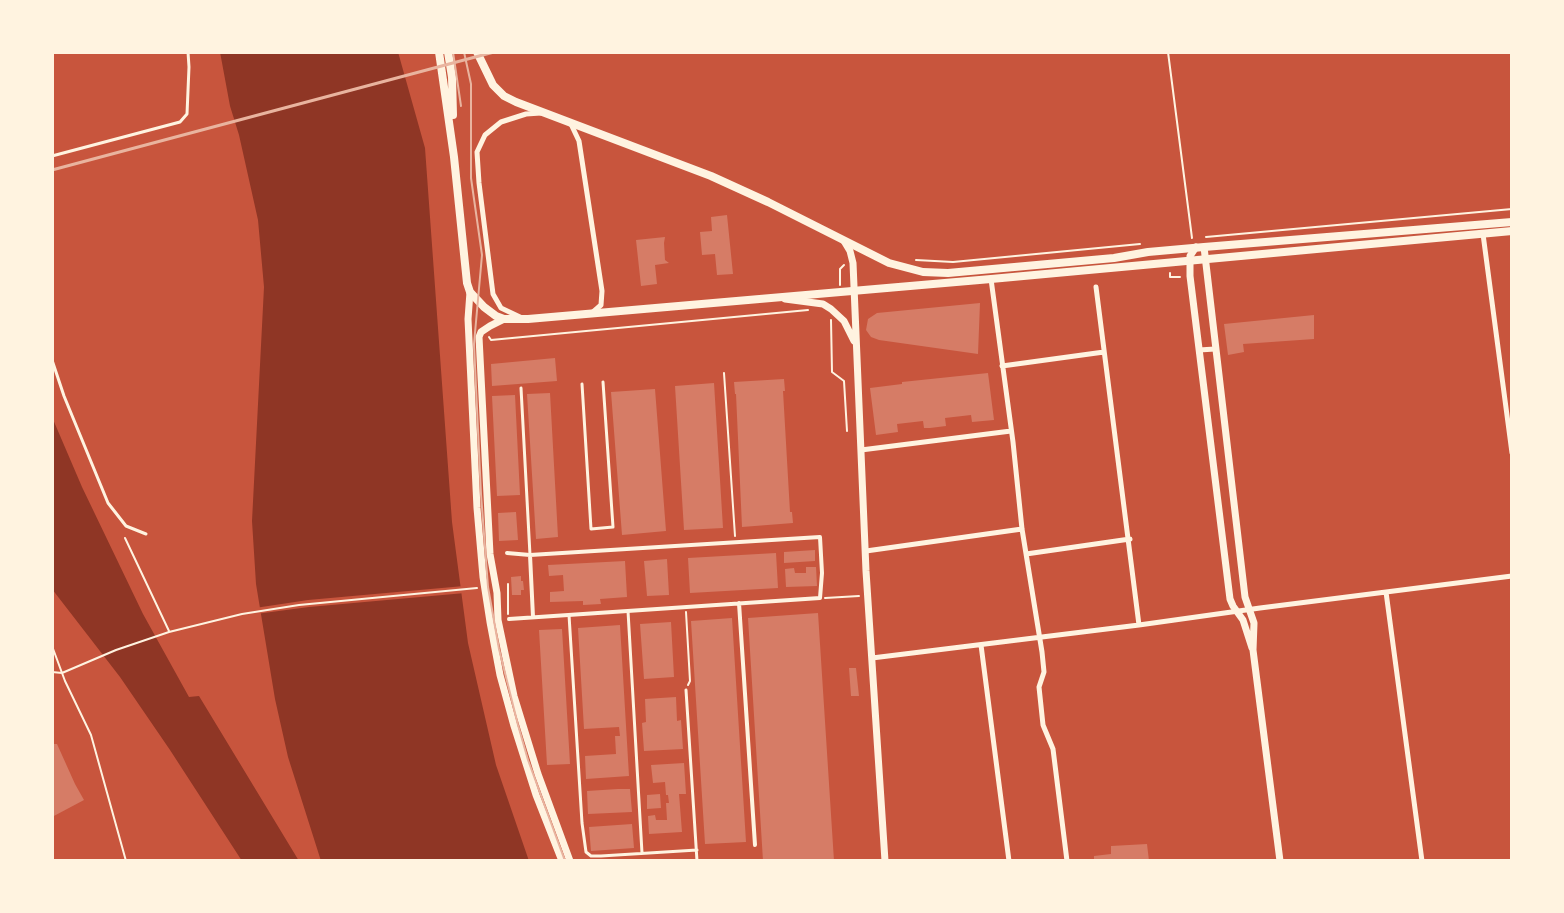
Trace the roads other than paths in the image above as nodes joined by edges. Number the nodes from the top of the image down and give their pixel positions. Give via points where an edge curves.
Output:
1 (188, 52) edge
2 (439, 52) edge
3 (448, 52) edge
4 (477, 52) edge
5 (546, 113) junction
6 (570, 122) junction
7 (52, 156) edge
8 (454, 157) junction
9 (1512, 222) edge
10 (1512, 231) edge
11 (1482, 233) junction
12 (844, 241) junction
13 (1199, 242) junction
14 (1204, 259) junction
15 (1189, 261) junction
16 (991, 279) junction
17 (1096, 287) dead end
18 (855, 290) junction
19 (470, 292) junction
20 (770, 297) junction
21 (592, 313) junction
22 (504, 319) junction
23 (528, 319) junction
24 (1215, 349) junction
25 (857, 350) junction
26 (1199, 350) junction
27 (1104, 352) junction
28 (52, 360) edge
29 (1002, 366) junction
30 (603, 382) dead end
31 (582, 384) dead end
32 (521, 388) dead end
33 (1011, 431) junction
34 (860, 450) junction
35 (1512, 453) edge
36 (1022, 529) junction
37 (146, 534) dead end
38 (1130, 539) junction
39 (866, 551) junction
40 (507, 553) dead end
41 (1026, 554) junction
42 (530, 555) junction
43 (1512, 576) edge
44 (1386, 592) junction
45 (739, 603) junction
46 (1250, 610) junction
47 (628, 611) junction
48 (1237, 612) junction
49 (569, 615) junction
50 (509, 616) road end
51 (533, 617) junction
52 (1139, 625) junction
53 (1039, 636) junction
54 (981, 645) junction
55 (1253, 650) junction
56 (872, 658) junction
57 (686, 690) road end
58 (755, 845) dead end
59 (697, 850) junction
60 (642, 853) junction
61 (562, 861) edge
62 (570, 861) edge
63 (697, 861) edge
64 (885, 861) edge
65 (1009, 861) edge
66 (1067, 861) edge
67 (1280, 861) edge
68 (1422, 861) edge

1 - 7 lane via 187,114 180,122
2 - 8 main road
3 - 8 main road
4 - 5 main road via 497,89
5 - 6 main road
5 - 23 street via 501,122 485,135 477,152 493,294 501,308
6 - 12 main road via 738,188
6 - 21 street via 579,141 602,291 601,305
8 - 19 main road
9 - 13 main road
10 - 11 main road
11 - 14 main road
11 - 35 street
12 - 13 main road via 889,263 932,273 1114,258
12 - 18 street via 852,256
13 - 14 street
13 - 15 street
14 - 15 main road
14 - 24 street
15 - 16 main road
15 - 26 street
16 - 18 main road
16 - 29 street
17 - 27 street
18 - 20 main road
18 - 25 street
19 - 22 main road via 490,313
19 - 61 street via 481,561 495,649 525,761
20 - 21 main road
20 - 25 street via 831,309 849,328
21 - 23 main road
22 - 23 main road
22 - 62 street via 479,337 498,620 514,696
24 - 26 street
24 - 46 street
25 - 34 street
26 - 48 street via 1230,599
27 - 29 street
27 - 38 street
28 - 37 lane via 108,503 126,526
29 - 33 street
30 - 31 lane via 613,527 591,529
32 - 42 lane
33 - 34 street
33 - 36 street
34 - 39 street
36 - 39 street
36 - 41 street
38 - 41 street
38 - 52 street
39 - 56 street
40 - 42 street
41 - 53 street
42 - 45 street via 820,537 820,598
42 - 51 street
43 - 44 street
44 - 46 street
44 - 68 street
45 - 47 street
45 - 58 street
46 - 48 street
46 - 55 street
47 - 49 street
47 - 60 lane
48 - 52 street
48 - 55 street
49 - 51 street
49 - 60 lane via 586,852
50 - 51 street
52 - 53 street
53 - 54 street
53 - 66 street via 1043,725 1053,749
54 - 56 street
54 - 65 street
55 - 67 street
56 - 64 street
57 - 59 lane
59 - 60 lane
59 - 63 lane

